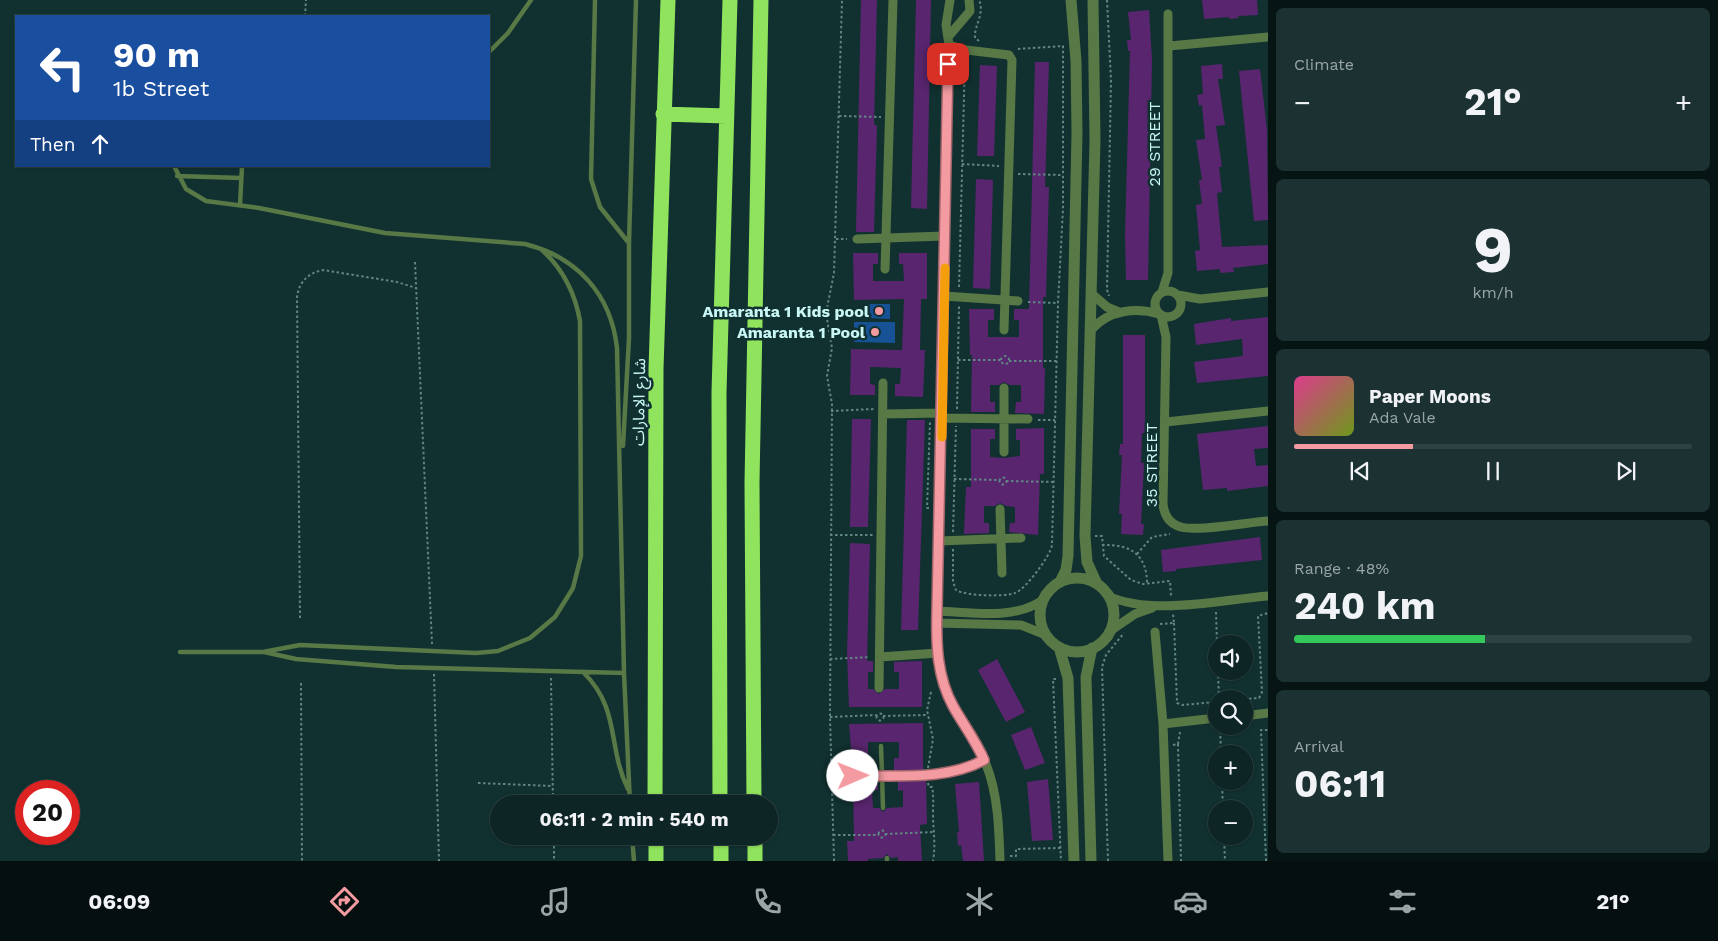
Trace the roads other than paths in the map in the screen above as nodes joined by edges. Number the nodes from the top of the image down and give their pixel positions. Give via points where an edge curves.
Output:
1 (531, 0) edge
2 (595, 0) edge
3 (636, 0) edge
4 (668, 0) edge
5 (730, 0) edge
6 (762, 0) edge
7 (772, 0) edge
8 (893, 0) edge
9 (950, 0) edge
10 (969, 0) edge
11 (1071, 0) edge
12 (1094, 0) edge
13 (1168, 14) dead end
14 (1268, 37) edge
15 (949, 41) junction
16 (1169, 46) junction
17 (490, 51) edge
18 (759, 90) junction
19 (663, 114) junction
20 (726, 116) junction
21 (174, 167) edge
22 (242, 167) edge
23 (177, 176) junction
24 (241, 178) junction
25 (240, 205) junction
26 (945, 236) junction
27 (886, 238) junction
28 (857, 239) road end
29 (629, 242) junction
30 (539, 248) junction
31 (885, 269) dead end
32 (1168, 273) junction
33 (1268, 292) edge
34 (1092, 294) junction
35 (1177, 294) junction
36 (944, 296) junction
37 (1159, 296) junction
38 (1200, 299) junction
39 (1005, 300) junction
40 (1018, 301) road end
41 (1180, 310) junction
42 (1140, 311) junction
43 (1119, 312) junction
44 (1160, 314) junction
45 (1172, 317) junction
46 (1092, 329) junction
47 (1004, 330) dead end
48 (1166, 337) junction
49 (883, 383) dead end
50 (1004, 388) dead end
51 (883, 411) junction
52 (1268, 411) edge
53 (942, 416) junction
54 (1004, 419) junction
55 (1028, 419) road end
56 (1166, 422) junction
57 (1004, 452) dead end
58 (622, 468) junction
59 (1000, 509) dead end
60 (1268, 520) edge
61 (1001, 538) junction
62 (1021, 538) dead end
63 (939, 541) junction
64 (1002, 573) dead end
65 (1060, 582) junction
66 (1097, 584) junction
67 (1108, 596) junction
68 (1268, 596) edge
69 (1044, 599) junction
70 (1154, 607) junction
71 (937, 611) junction
72 (937, 623) junction
73 (1157, 628) road end
74 (1110, 631) junction
75 (1046, 635) junction
76 (1059, 647) junction
77 (1092, 648) junction
78 (180, 652) dead end
79 (263, 652) junction
80 (938, 653) junction
81 (880, 657) junction
82 (584, 672) junction
83 (624, 672) junction
84 (879, 688) dead end
85 (1268, 713) edge
86 (1253, 715) edge
87 (1208, 719) edge
88 (1162, 724) junction
89 (881, 746) dead end
90 (984, 760) junction
91 (882, 775) junction
92 (853, 776) road end
93 (629, 792) junction
94 (629, 795) edge
95 (655, 795) edge
96 (720, 795) edge
97 (754, 795) edge
98 (882, 808) dead end
99 (633, 845) edge
100 (656, 845) edge
101 (721, 845) edge
102 (755, 845) edge
103 (1000, 858) edge
104 (634, 861) edge
105 (656, 861) edge
106 (722, 861) edge
107 (755, 861) edge
108 (1074, 861) edge
109 (1091, 861) edge
110 (1168, 861) edge

1 - 17 lane via 508,33
2 - 29 lane via 591,179 600,207
3 - 29 lane
4 - 19 highway, شارع الإمارات
5 - 20 highway
6 - 18 highway
7 - 18 highway via 766,62
8 - 27 street
9 - 15 street via 946,25
10 - 15 street via 970,11
11 - 65 street via 1077,97 1076,209 1068,556
12 - 34 street via 1096,81
13 - 16 street, 29 STREET
14 - 16 street
15 - 26 street
15 - 39 street via 966,50 1009,55 1012,60
16 - 32 street, 29 STREET
18 - 97 highway via 752,512
19 - 20 highway
19 - 95 highway, شارع الإمارات via 655,497
20 - 96 highway via 718,522
21 - 23 lane
22 - 24 lane
23 - 24 lane
23 - 25 lane via 198,198
24 - 25 lane
25 - 30 lane via 384,233 525,244
26 - 27 street
26 - 36 street
27 - 28 street
27 - 31 street
29 - 58 lane via 629,338
30 - 58 lane via 578,269 598,291 612,318 617,348
30 - 79 lane via 570,286 580,321 581,556 577,578 568,598 539,632 520,644 487,652 299,646
32 - 35 street, 29 STREET
32 - 37 street, 29 STREET
33 - 38 street
34 - 43 street
34 - 46 street
35 - 37 street via 1169,290
35 - 38 street
35 - 41 street via 1182,302
36 - 39 street
36 - 53 street
37 - 42 street
37 - 44 street via 1155,307
38 - 41 street
39 - 40 street
39 - 47 street
41 - 45 street
42 - 43 street
42 - 44 street
43 - 46 street via 1104,318
44 - 45 street
44 - 48 street
45 - 48 street
46 - 66 street via 1085,536 1087,562
48 - 56 street, 35 STREET
49 - 51 street
50 - 54 street
51 - 53 street
51 - 81 street
52 - 56 street
53 - 54 street
53 - 63 street
54 - 55 street
54 - 57 street
56 - 60 street, 35 STREET via 1163,504 1171,522 1185,528
58 - 83 lane
59 - 61 street
61 - 62 street
61 - 63 street
61 - 64 street
63 - 71 street
65 - 66 street via 1082,578
65 - 69 street
66 - 67 street
67 - 70 street
67 - 74 street via 1113,617
68 - 70 street
69 - 71 street via 1013,612
69 - 75 street via 1040,614
70 - 74 street via 1135,614
71 - 72 street
72 - 75 street via 1021,625
72 - 80 street
73 - 88 street
74 - 77 street
75 - 76 street
76 - 77 street via 1072,651
76 - 108 street via 1068,678
77 - 109 street via 1086,677
78 - 79 lane
79 - 82 lane via 296,659 434,669
80 - 81 street
80 - 90 street via 940,671 953,706
81 - 84 street
82 - 83 lane
82 - 93 lane via 607,704 617,760
83 - 93 lane
85 - 86 street
87 - 88 street
88 - 110 street
89 - 91 lane
90 - 91 lane via 958,771
90 - 103 street via 995,796
91 - 92 lane
91 - 98 lane
93 - 94 lane
99 - 104 lane
100 - 105 highway
101 - 106 highway
102 - 107 highway

